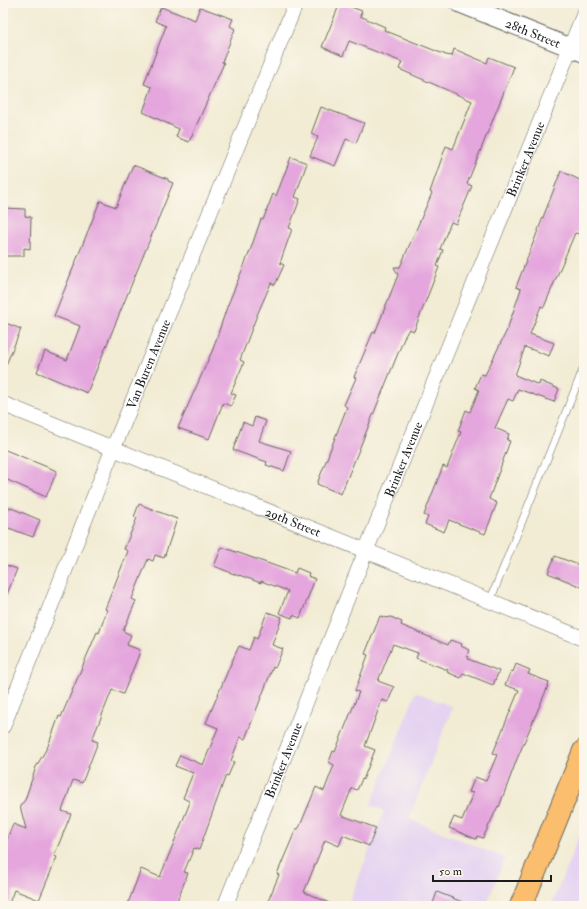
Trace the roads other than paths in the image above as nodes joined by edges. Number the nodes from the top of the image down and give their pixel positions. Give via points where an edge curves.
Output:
1 (296, 3) edge
2 (459, 3) edge
3 (584, 14) edge
4 (577, 50) edge
5 (584, 367) edge
6 (3, 404) edge
7 (113, 449) junction
8 (367, 551) junction
9 (490, 601) junction
10 (584, 639) edge
11 (8, 699) edge
12 (3, 726) edge
13 (584, 751) edge
14 (225, 906) edge
15 (521, 906) edge

1 - 7 street, Van Buren Avenue
2 - 4 street, 28th Street
3 - 4 street, Brinker Avenue
4 - 8 street, Brinker Avenue
5 - 9 lane
6 - 7 street, 29th Street
7 - 8 street, 29th Street
7 - 11 street, Van Buren Avenue
8 - 9 street, 29th Street
8 - 14 street, Brinker Avenue
9 - 10 street, 29th Street
11 - 12 street, Van Buren Avenue
13 - 15 main road

